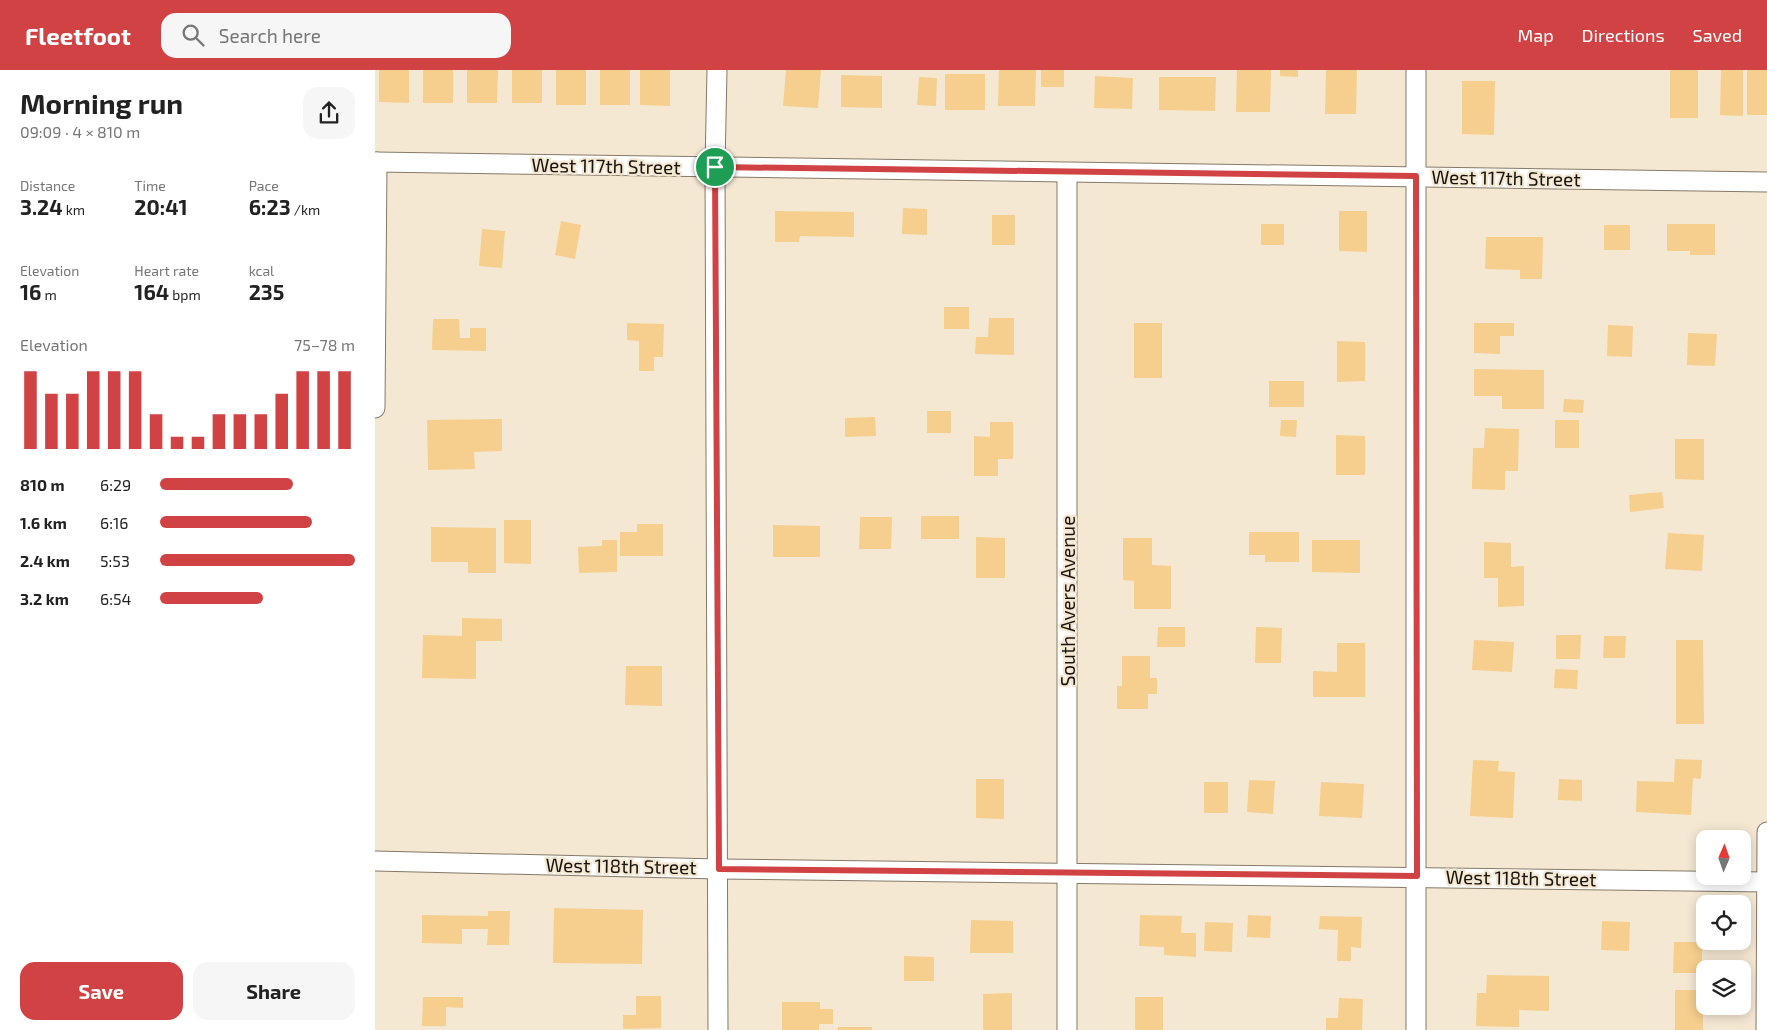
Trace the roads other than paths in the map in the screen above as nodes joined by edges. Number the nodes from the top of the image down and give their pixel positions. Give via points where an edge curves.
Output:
1 (717, 70) edge
2 (1416, 70) edge
3 (376, 162) edge
4 (715, 167) junction
5 (1067, 173) junction
6 (1416, 176) junction
7 (1767, 182) edge
8 (375, 408) edge
9 (1767, 832) edge
10 (375, 861) edge
11 (719, 869) junction
12 (1069, 873) junction
13 (1417, 876) junction
14 (1767, 882) edge
15 (718, 1030) edge
16 (1067, 1030) edge
17 (1416, 1030) edge
18 (1766, 1030) edge

1 - 4 street
2 - 6 street
3 - 4 street, West 117th Street
3 - 8 street
4 - 5 street, West 117th Street
4 - 11 street
5 - 6 street, West 117th Street
5 - 12 street, South Avers Avenue
6 - 7 street, West 117th Street
6 - 13 street
9 - 14 street
10 - 11 street, West 118th Street
11 - 12 street, West 118th Street
11 - 15 street
12 - 13 street, West 118th Street
12 - 16 street, South Avers Avenue
13 - 14 street, West 118th Street
13 - 17 street
14 - 18 street

